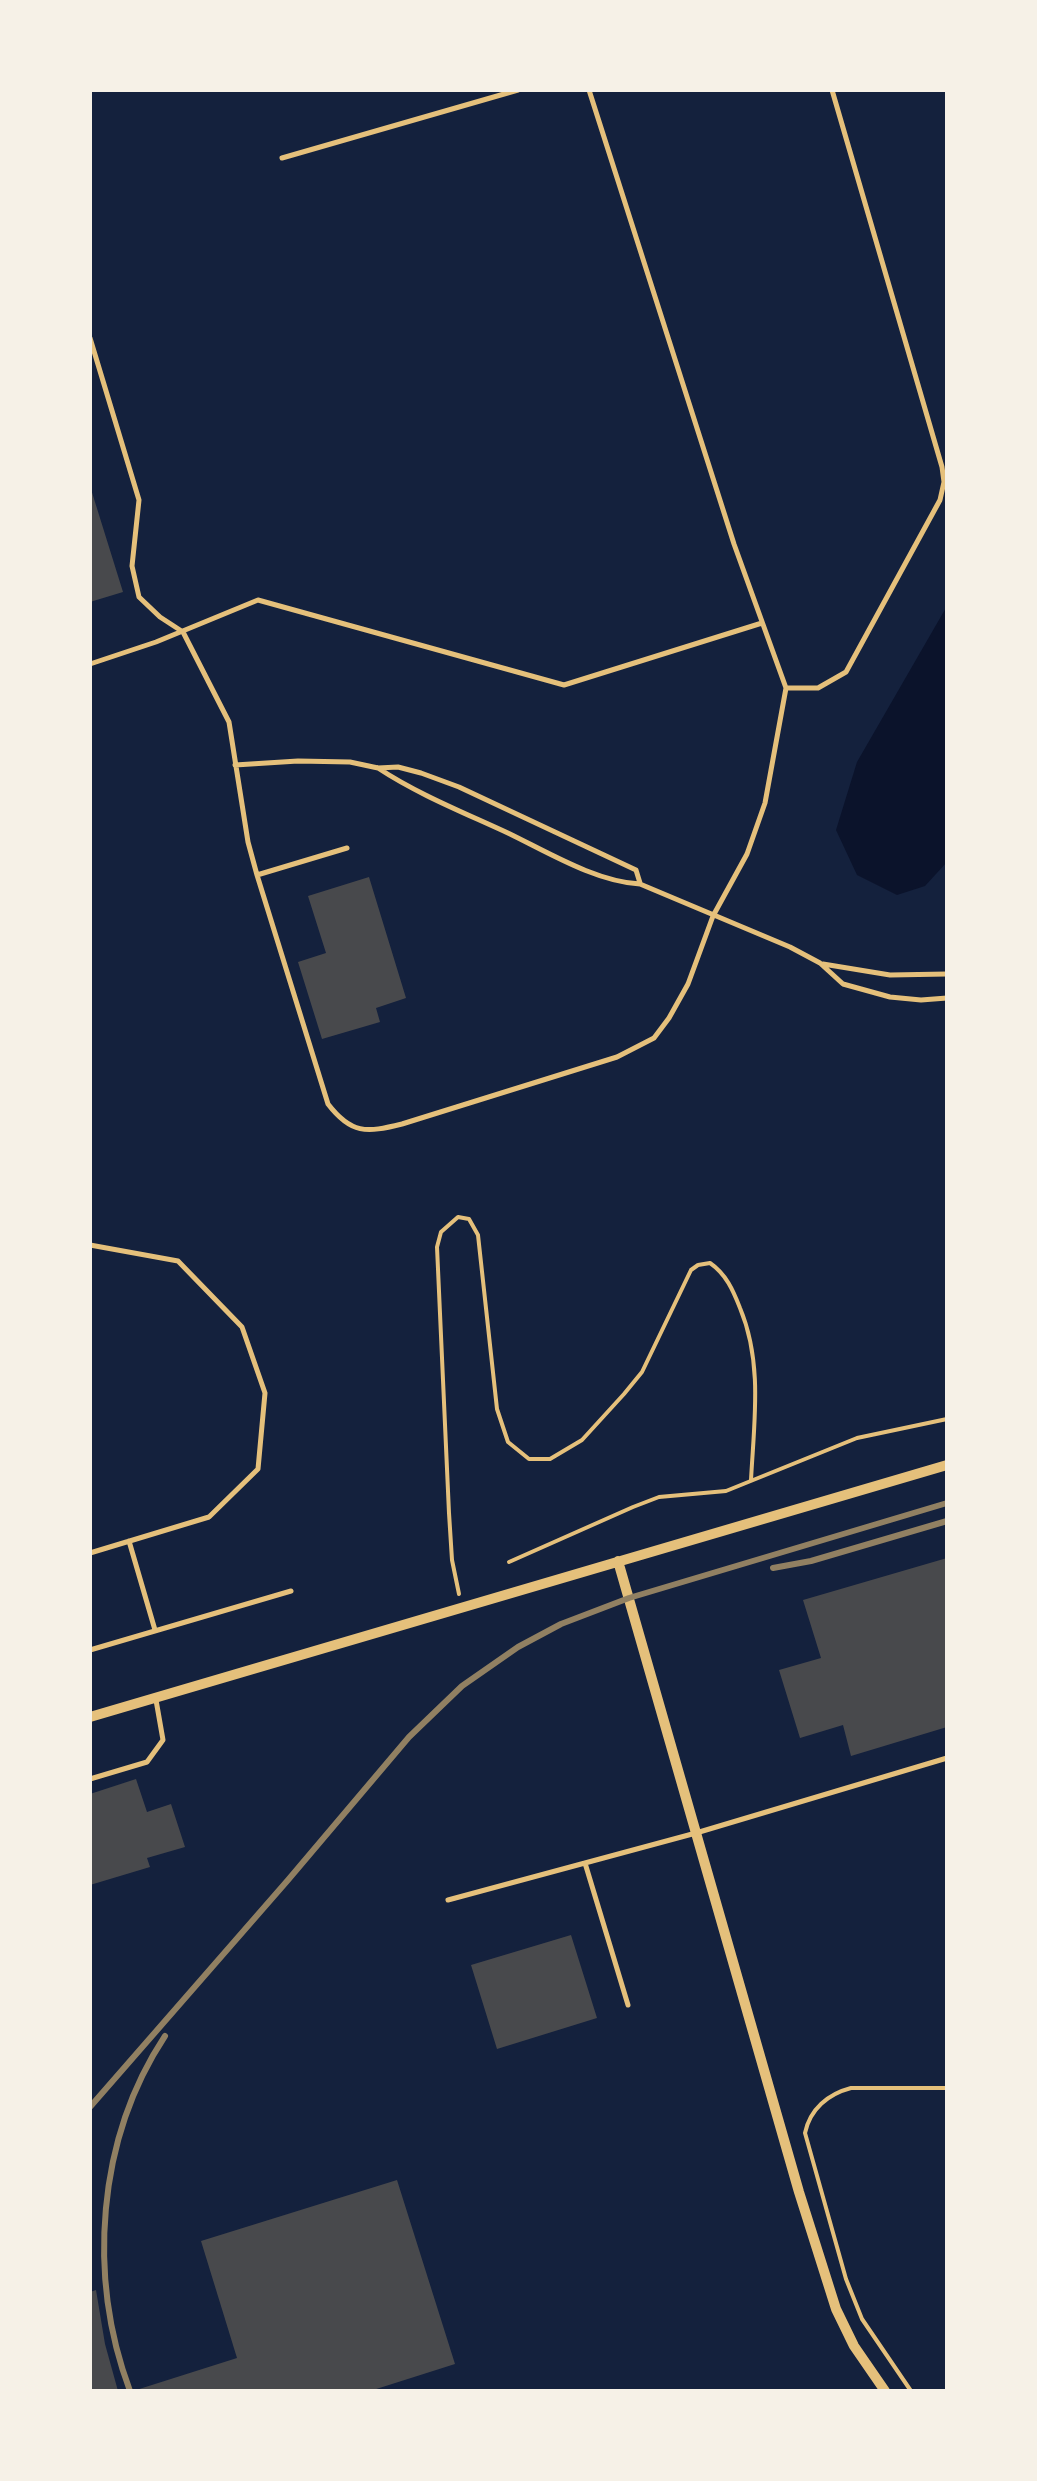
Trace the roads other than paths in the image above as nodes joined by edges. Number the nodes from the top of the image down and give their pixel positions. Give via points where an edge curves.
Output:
1 (518, 90) edge
2 (588, 90) edge
3 (832, 90) edge
4 (282, 158) dead end
5 (90, 338) edge
6 (762, 623) junction
7 (183, 632) junction
8 (90, 664) edge
9 (786, 688) junction
10 (236, 765) junction
11 (378, 768) junction
12 (347, 848) dead end
13 (257, 874) junction
14 (640, 884) junction
15 (713, 916) junction
16 (820, 963) junction
17 (947, 974) edge
18 (947, 998) edge
19 (90, 1245) edge
20 (947, 1465) edge
21 (129, 1541) junction
22 (90, 1553) edge
23 (618, 1561) junction
24 (291, 1591) dead end
25 (156, 1630) junction
26 (90, 1650) edge
27 (156, 1698) junction
28 (90, 1718) edge
29 (947, 1758) edge
30 (90, 1780) edge
31 (696, 1833) junction
32 (585, 1863) junction
33 (448, 1900) dead end
34 (628, 2005) dead end
35 (885, 2391) edge

1 - 4 lane
2 - 6 lane
3 - 9 lane via 944,482 846,672 818,688
5 - 7 lane via 140,500 132,566 139,597
6 - 7 lane via 564,684 258,600
6 - 9 lane
7 - 8 lane
7 - 10 lane via 229,722
9 - 15 lane via 765,803
10 - 11 lane via 350,762
10 - 13 lane
11 - 14 lane via 568,862
11 - 14 lane via 398,767 459,786 636,870
12 - 13 lane
13 - 15 lane via 328,1104 340,1120 374,1132 617,1057 654,1038 688,984
14 - 15 lane
15 - 16 lane
16 - 17 lane via 890,975
16 - 18 lane via 843,984 890,997
19 - 21 lane via 178,1262 242,1326 264,1393 258,1469 209,1517
20 - 23 street
21 - 22 lane
21 - 25 lane
23 - 27 street
23 - 31 street
24 - 25 lane
25 - 26 lane
27 - 28 street
27 - 30 lane via 163,1740 147,1762
29 - 31 lane
31 - 32 lane
31 - 35 street via 836,2309
32 - 33 lane
32 - 34 lane

